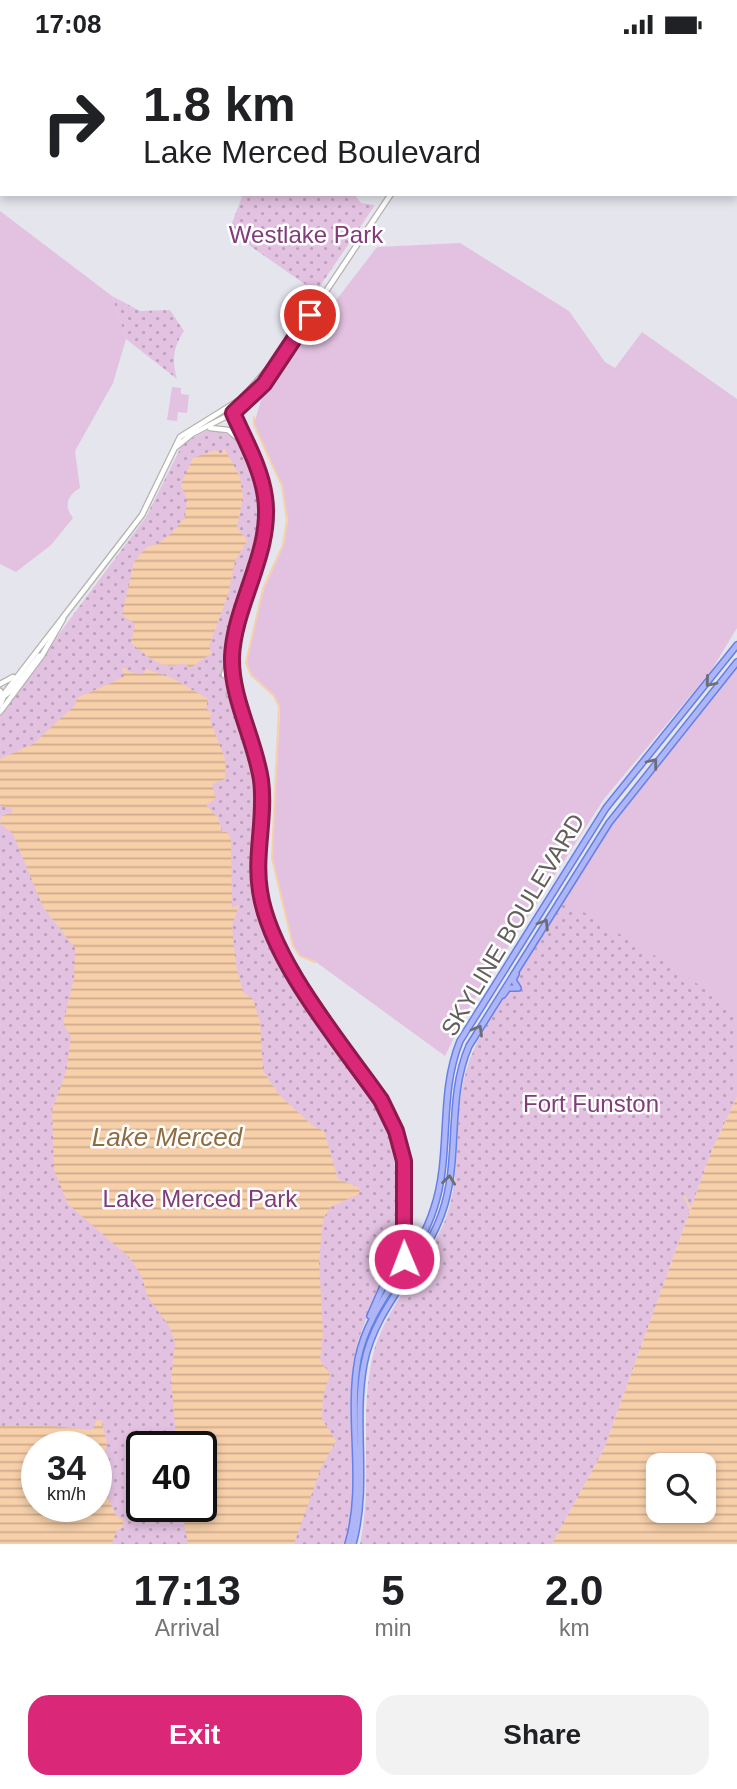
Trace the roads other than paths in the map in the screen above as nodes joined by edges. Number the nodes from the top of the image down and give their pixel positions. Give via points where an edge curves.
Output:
1 (390, 196) edge
2 (231, 411) junction
3 (202, 429) junction
4 (174, 449) junction
5 (249, 450) junction
6 (64, 618) junction
7 (60, 627) junction
8 (737, 645) edge
9 (233, 647) junction
10 (737, 662) edge
11 (22, 670) junction
12 (224, 675) dead end
13 (0, 684) edge
14 (229, 694) dead end
15 (1, 696) edge
16 (0, 705) edge
17 (241, 705) junction
18 (0, 712) edge
19 (527, 950) junction
20 (495, 1001) junction
21 (404, 1218) junction
22 (430, 1220) junction
23 (396, 1244) junction
24 (407, 1266) junction
25 (363, 1339) junction
26 (350, 1544) edge

1 - 2 main road via 259,390
2 - 3 main road
2 - 4 main road via 187,430
2 - 5 main road
3 - 4 main road
3 - 5 main road via 226,429
4 - 6 main road via 144,512
5 - 9 main road via 264,490 265,513
6 - 7 main road
6 - 11 main road
7 - 15 main road via 15,687
7 - 18 main road
8 -> 22 main road, SKYLINE BOULEVARD via 606,808 466,1028 448,1083 440,1178
9 - 12 main road
9 - 17 main road
19 -> 10 main road, SKYLINE BOULEVARD via 621,805
11 - 13 main road
11 - 15 main road
14 - 17 main road
15 - 16 main road
17 - 21 main road via 261,780 258,872 266,919 289,967 391,1119 405,1167
19 - 20 main road, SKYLINE BOULEVARD
19 - 20 main road via 513,980 518,988 509,988
24 -> 20 main road, SKYLINE BOULEVARD via 443,1209 459,1078 472,1039
21 - 22 main road via 406,1237 412,1240
21 - 23 main road
21 - 24 main road via 402,1247
22 - 24 main road, SKYLINE BOULEVARD
23 - 24 main road via 397,1257
23 - 25 main road
24 - 25 main road, SKYLINE BOULEVARD via 375,1312
24 - 26 main road, SKYLINE BOULEVARD via 378,1321 365,1361 360,1499
25 - 26 main road, SKYLINE BOULEVARD via 355,1389 355,1507

